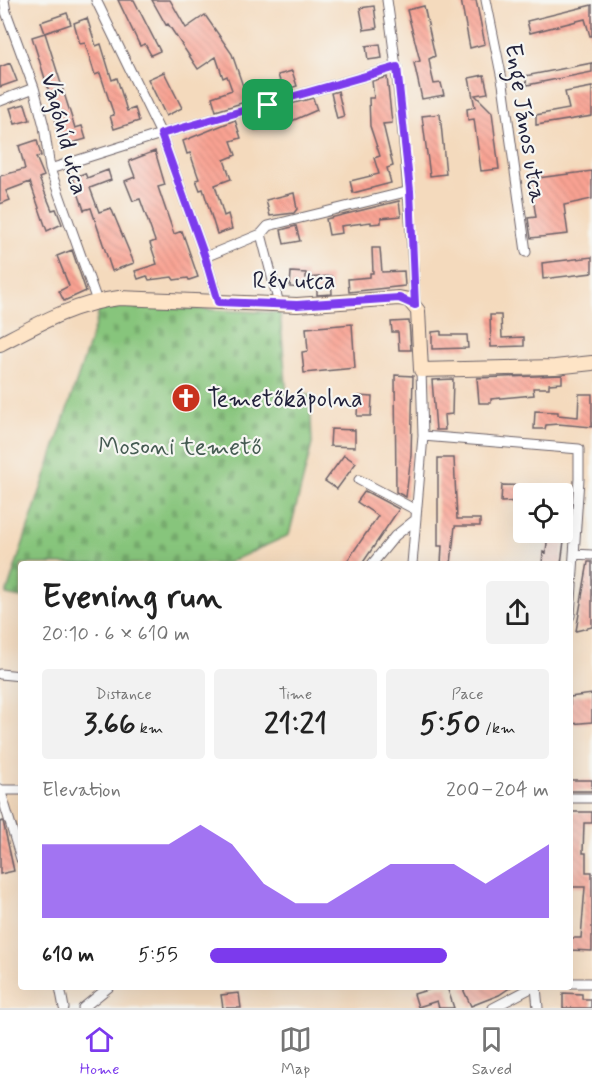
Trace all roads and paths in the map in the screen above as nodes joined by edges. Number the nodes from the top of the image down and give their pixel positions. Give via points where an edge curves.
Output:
1 (4, 0) edge
2 (96, 0) edge
3 (387, 0) edge
4 (486, 0) edge
5 (3, 10) edge
6 (397, 67) junction
7 (34, 88) junction
8 (0, 101) edge
9 (161, 134) junction
10 (50, 169) junction
11 (410, 191) junction
12 (261, 234) junction
13 (526, 252) dead end
14 (205, 257) junction
15 (97, 301) junction
16 (218, 302) junction
17 (279, 304) junction
18 (415, 305) junction
19 (0, 344) edge
20 (592, 363) edge
21 (421, 370) junction
22 (423, 436) junction
23 (359, 480) dead end
24 (415, 515) junction
25 (574, 554) junction
26 (592, 555) edge
27 (374, 561) edge
28 (412, 561) edge
29 (573, 570) edge
30 (0, 674) edge
31 (18, 676) edge
32 (0, 789) edge
33 (18, 790) edge
34 (573, 798) edge
35 (592, 798) edge
36 (18, 849) edge
37 (573, 983) edge
38 (592, 983) edge
39 (61, 990) edge
40 (105, 990) edge
41 (528, 990) edge
42 (535, 990) edge
43 (64, 1008) edge
44 (83, 1008) edge
45 (493, 1008) edge
46 (538, 1008) edge

1 - 5 street, Vágóhíd utca
2 - 9 street
3 - 6 street
4 - 13 street, Enge János utca via 503,84
5 - 7 street, Vágóhíd utca
6 - 9 street
6 - 11 street
7 - 8 street
7 - 10 street, Vágóhíd utca
9 - 10 street
9 - 14 street
10 - 15 street, Vágóhíd utca
11 - 12 street via 268,226
11 - 18 street
12 - 14 street
12 - 17 street
14 - 16 street
15 - 16 main road, Rév utca via 119,298
15 - 19 main road, Rév utca via 78,306
16 - 17 main road, Rév utca
17 - 18 main road, Rév utca via 399,298
18 - 21 main road
20 - 21 main road
21 - 22 street
22 - 24 street
22 - 25 street via 579,449
23 - 24 street
24 - 27 street
24 - 28 street
25 - 26 street
25 - 29 street
30 - 31 street
32 - 33 street
32 - 36 street
34 - 35 street
37 - 38 street
39 - 43 street
40 - 44 street
41 - 45 street
42 - 46 street

